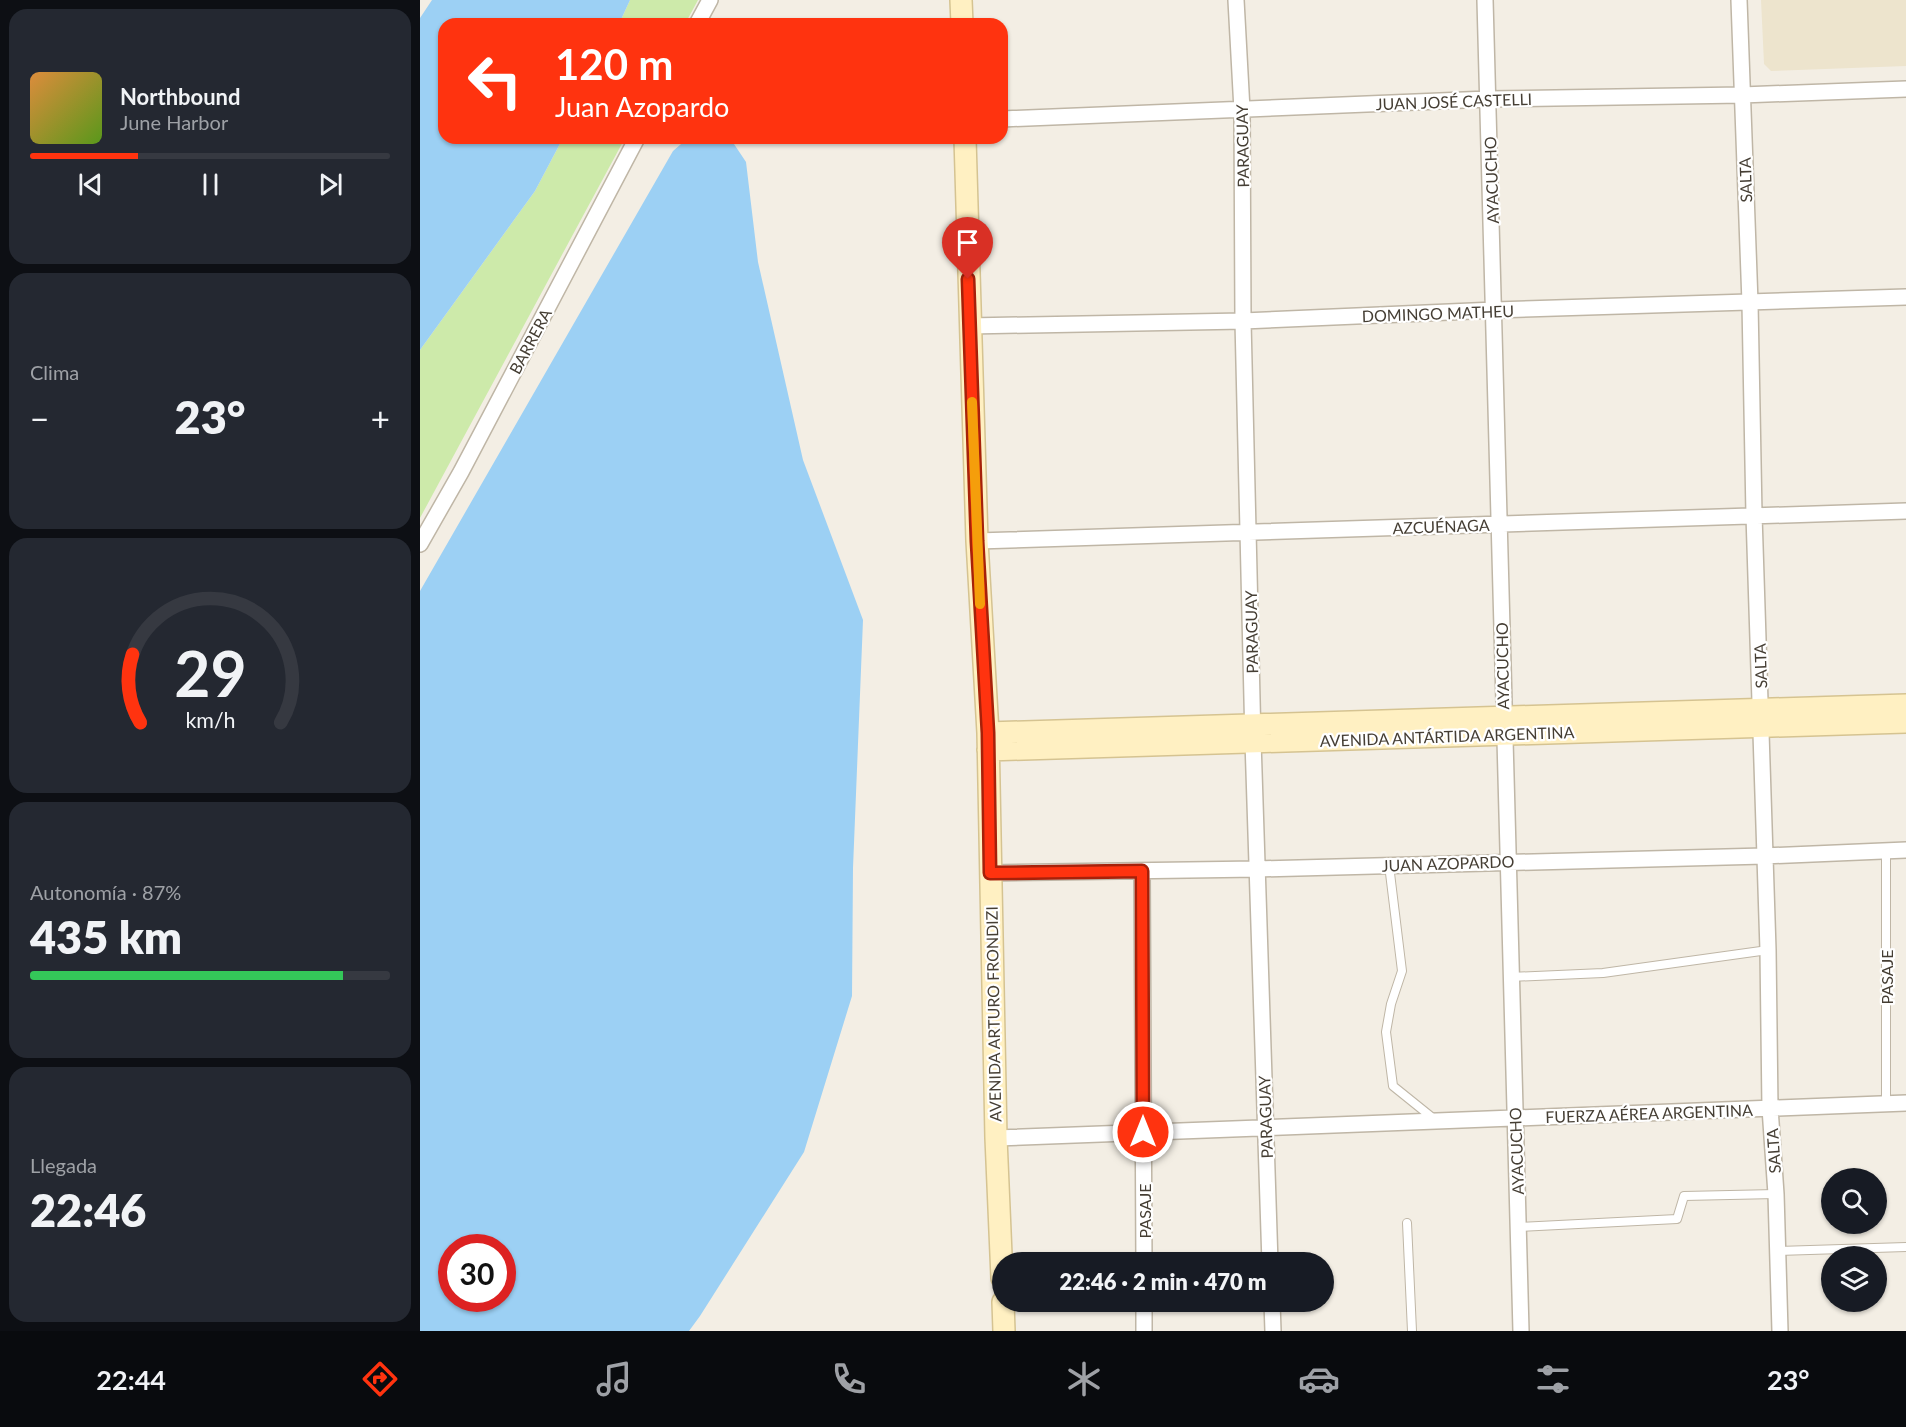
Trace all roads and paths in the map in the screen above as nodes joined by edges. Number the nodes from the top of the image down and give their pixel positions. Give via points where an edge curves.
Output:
1 (710, 0) edge
2 (961, 0) edge
3 (1236, 0) edge
4 (1485, 0) edge
5 (1739, 0) edge
6 (700, 18) edge
7 (962, 18) edge
8 (1906, 89) edge
9 (1742, 95) junction
10 (1488, 99) junction
11 (1242, 110) junction
12 (1008, 119) edge
13 (634, 144) edge
14 (965, 144) edge
15 (1906, 297) edge
16 (1750, 303) junction
17 (1495, 310) junction
18 (1243, 321) junction
19 (969, 326) junction
20 (1906, 511) edge
21 (1754, 515) junction
22 (1499, 524) junction
23 (1249, 532) junction
24 (977, 541) junction
25 (420, 544) edge
26 (1906, 705) edge
27 (1761, 719) junction
28 (1906, 722) edge
29 (1504, 726) junction
30 (1253, 733) junction
31 (988, 741) junction
32 (1906, 850) edge
33 (1886, 851) junction
34 (1764, 856) junction
35 (1508, 861) junction
36 (1389, 865) junction
37 (1257, 869) junction
38 (1142, 871) junction
39 (990, 873) junction
40 (1768, 950) junction
41 (1510, 977) junction
42 (1906, 1103) edge
43 (1886, 1104) junction
44 (1770, 1108) junction
45 (1515, 1118) junction
46 (1437, 1121) junction
47 (1266, 1128) junction
48 (1143, 1132) junction
49 (996, 1138) junction
50 (1776, 1194) junction
51 (1407, 1223) dead end
52 (1518, 1227) junction
53 (1906, 1247) edge
54 (1778, 1251) junction
55 (1001, 1252) edge
56 (1144, 1252) edge
57 (1270, 1252) edge
58 (1003, 1312) edge
59 (1144, 1312) edge
60 (1272, 1312) edge
61 (1004, 1331) edge
62 (1144, 1331) edge
63 (1273, 1331) edge
64 (1412, 1331) edge
65 (1521, 1331) edge
66 (1780, 1331) edge

1 - 6 street
2 - 7 main road
3 - 11 street, PARAGUAY
4 - 10 street, AYACUCHO
5 - 9 street, SALTA
8 - 9 street, JUAN JOSÉ CASTELLI
9 - 10 street, JUAN JOSÉ CASTELLI
9 - 16 street, SALTA
10 - 11 street, JUAN JOSÉ CASTELLI
10 - 17 street, AYACUCHO
11 - 12 street, JUAN JOSÉ CASTELLI
11 - 18 street, PARAGUAY
13 - 25 street, BARRERA
14 - 19 main road, AVENIDA ARTURO FRONDIZI
15 - 16 street, DOMINGO MATHEU
16 - 17 street, DOMINGO MATHEU
16 - 21 street, SALTA
17 - 18 street, DOMINGO MATHEU
17 - 22 street, AYACUCHO
18 - 19 street, DOMINGO MATHEU
18 - 23 street, PARAGUAY
19 - 24 main road, AVENIDA ARTURO FRONDIZI
20 - 21 street, AZCUÉNAGA
21 - 22 street, AZCUÉNAGA
21 - 27 street, SALTA
22 - 23 street, AZCUÉNAGA
22 - 29 street, AYACUCHO
23 - 24 street, AZCUÉNAGA
23 - 30 street, PARAGUAY
24 - 31 main road, AVENIDA ARTURO FRONDIZI
26 - 27 main road, AVENIDA ANTÁRTIDA ARGENTINA
27 - 28 main road, AVENIDA ANTÁRTIDA ARGENTINA
27 - 29 main road, AVENIDA ANTÁRTIDA ARGENTINA
27 - 34 street, SALTA
29 - 30 main road, AVENIDA ANTÁRTIDA ARGENTINA
29 - 35 street, AYACUCHO
30 - 31 main road, AVENIDA ANTÁRTIDA ARGENTINA
30 - 37 street, PARAGUAY
31 - 39 main road, AVENIDA ARTURO FRONDIZI
32 - 33 street, JUAN AZOPARDO
33 - 34 street, JUAN AZOPARDO
33 - 43 lane, PASAJE
34 - 35 street, JUAN AZOPARDO
34 - 40 street, SALTA
35 - 36 street, JUAN AZOPARDO
35 - 41 street, AYACUCHO
36 - 37 street, JUAN AZOPARDO
36 - 46 lane via 1402,972 1386,1032 1393,1086
37 - 38 street, JUAN AZOPARDO
37 - 47 street, PARAGUAY
38 - 39 street, JUAN AZOPARDO
38 - 48 street, PASAJE
39 - 49 main road, AVENIDA ARTURO FRONDIZI
40 - 41 lane via 1603,973
40 - 44 street, SALTA
41 - 45 street, AYACUCHO
42 - 43 street, FUERZA AÉREA ARGENTINA
43 - 44 street, FUERZA AÉREA ARGENTINA
44 - 45 street, FUERZA AÉREA ARGENTINA
44 - 50 street, SALTA
45 - 46 street, FUERZA AÉREA ARGENTINA
45 - 52 street, AYACUCHO
46 - 47 street, FUERZA AÉREA ARGENTINA
47 - 48 street, FUERZA AÉREA ARGENTINA
47 - 57 street, PARAGUAY
48 - 49 street, FUERZA AÉREA ARGENTINA
48 - 56 street, PASAJE
49 - 55 main road, AVENIDA ARTURO FRONDIZI
50 - 52 lane via 1684,1196 1677,1219
50 - 54 street, SALTA
51 - 64 lane
52 - 65 street, AYACUCHO
53 - 54 lane
54 - 66 street, SALTA
58 - 61 main road
59 - 62 street
60 - 63 street

